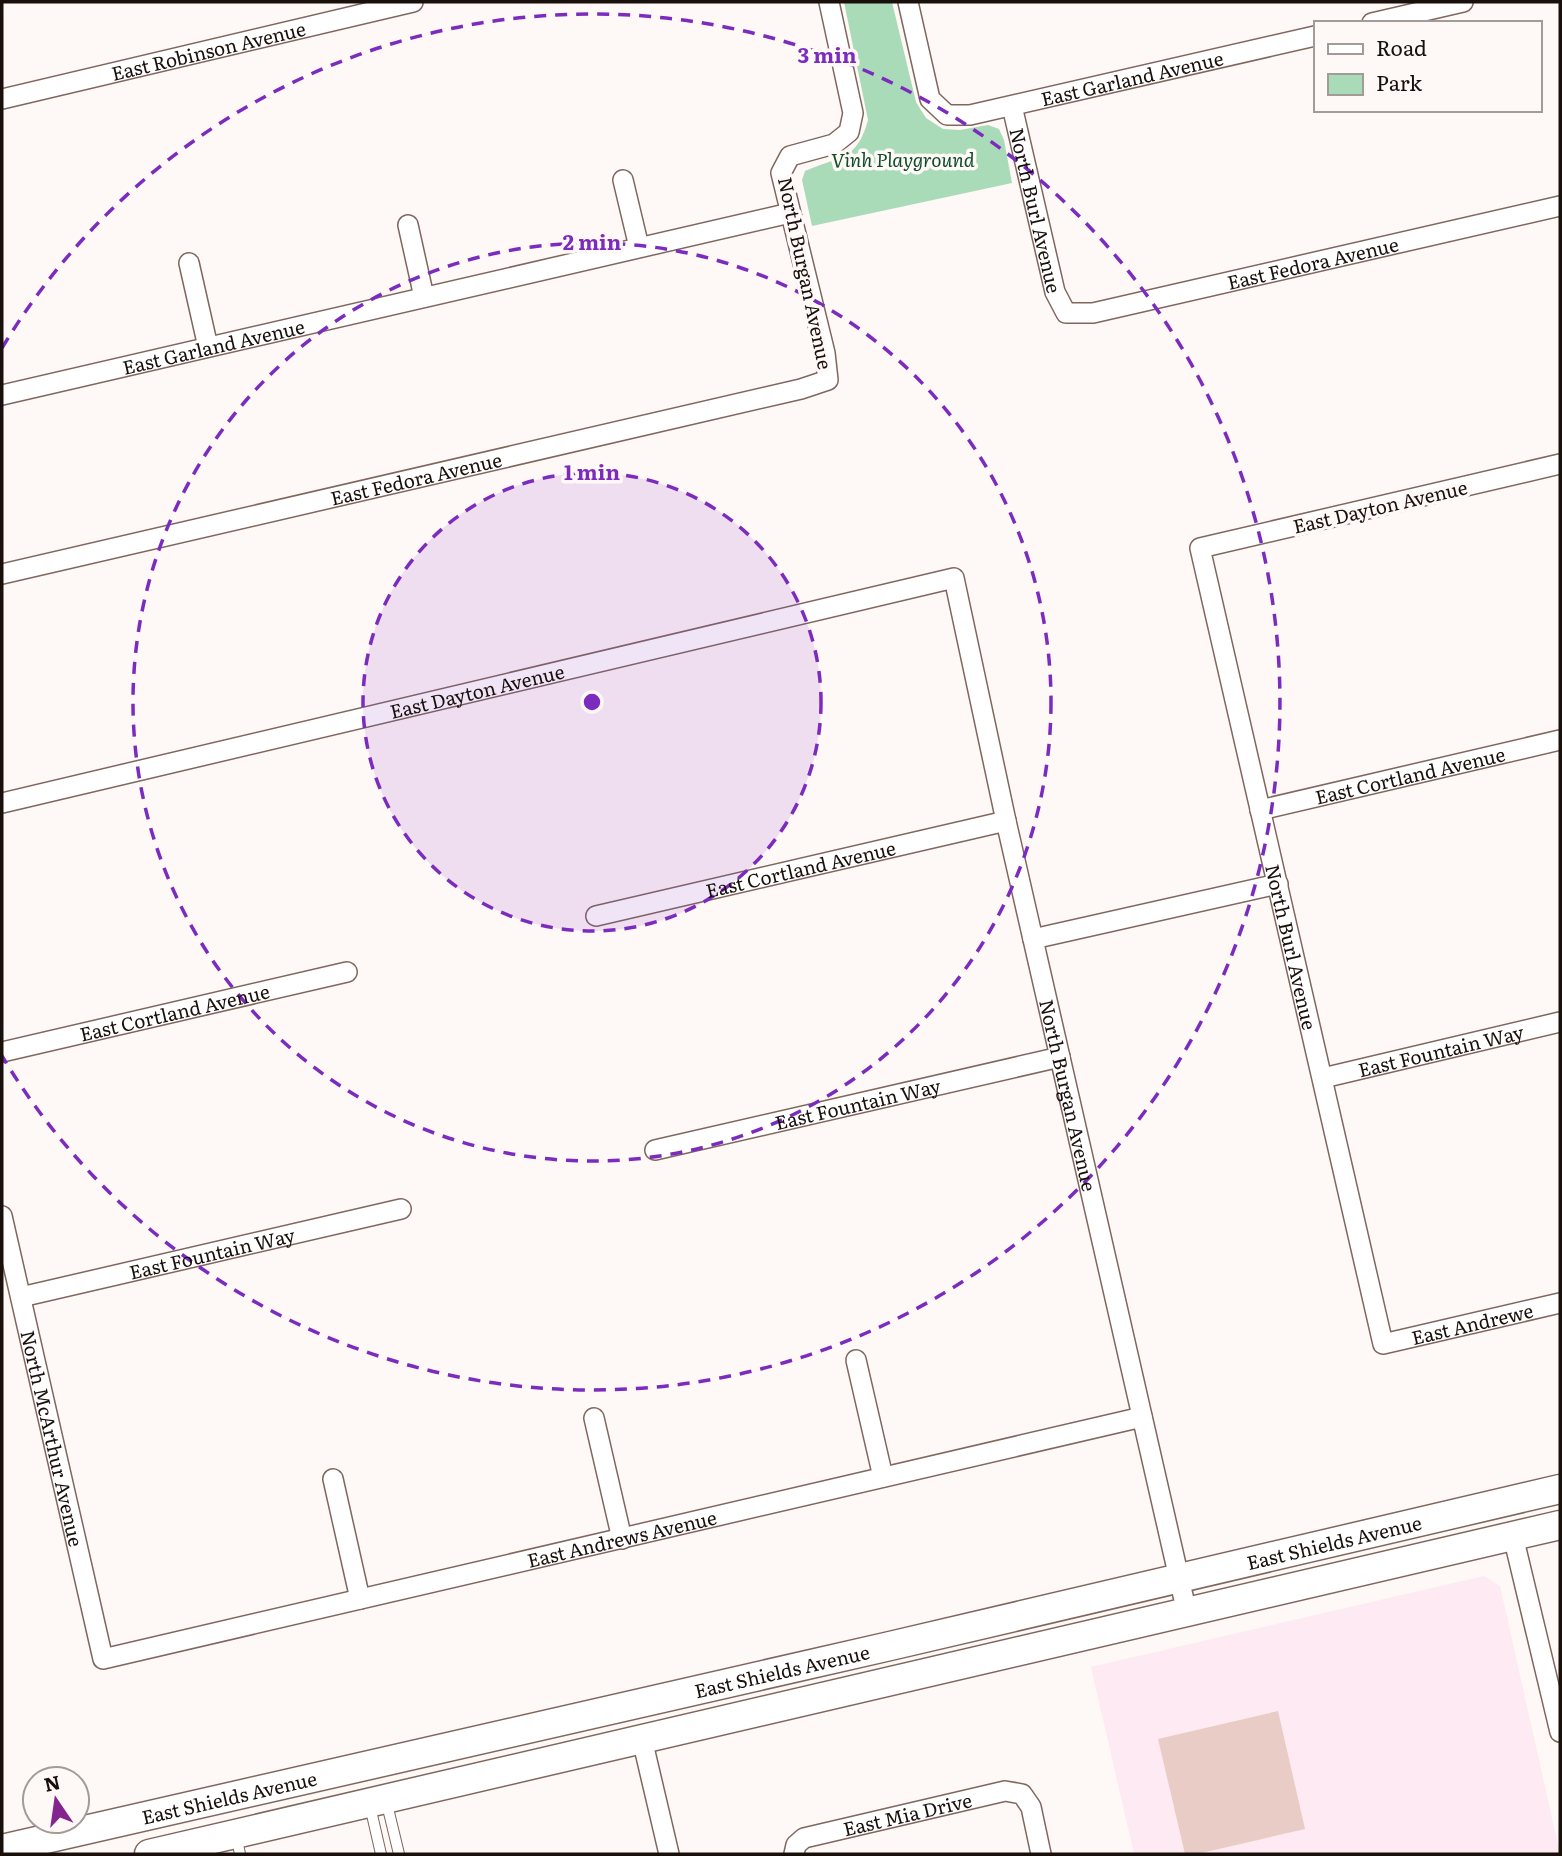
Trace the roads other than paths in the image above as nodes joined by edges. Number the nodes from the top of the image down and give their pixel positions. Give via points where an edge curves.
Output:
1 (413, 2) edge
2 (829, 2) edge
3 (908, 2) edge
4 (1463, 2) edge
5 (1381, 21) edge
6 (1314, 36) edge
7 (2, 99) edge
8 (1012, 106) junction
9 (624, 180) dead end
10 (1560, 206) edge
11 (790, 213) junction
12 (408, 225) dead end
13 (639, 247) junction
14 (189, 263) dead end
15 (424, 297) junction
16 (1066, 313) joint
17 (208, 347) junction
18 (828, 380) joint
19 (2, 395) edge
20 (1560, 464) edge
21 (1200, 548) joint
22 (2, 574) edge
23 (954, 578) joint
24 (1560, 740) edge
25 (2, 803) edge
26 (1260, 810) junction
27 (1006, 821) junction
28 (1278, 884) junction
29 (596, 916) dead end
30 (1033, 939) junction
31 (347, 972) dead end
32 (1560, 1023) edge
33 (2, 1052) edge
34 (1060, 1057) junction
35 (1322, 1078) junction
36 (655, 1150) dead end
37 (401, 1209) dead end
38 (2, 1216) edge
39 (21, 1297) junction
40 (1560, 1303) edge
41 (1383, 1344) joint
42 (856, 1360) dead end
43 (1142, 1417) junction
44 (594, 1418) dead end
45 (883, 1477) junction
46 (333, 1479) dead end
47 (1560, 1489) edge
48 (1560, 1525) edge
49 (1513, 1536) junction
50 (622, 1539) junction
51 (1178, 1577) junction
52 (360, 1599) junction
53 (1186, 1613) junction
54 (890, 1646) junction
55 (103, 1659) joint
56 (629, 1706) junction
57 (1560, 1732) edge
58 (642, 1739) junction
59 (377, 1800) junction
60 (238, 1844) edge
61 (2, 1849) edge
62 (795, 1850) edge
63 (149, 1854) edge
64 (381, 1854) edge
65 (399, 1854) edge
66 (669, 1854) edge
67 (1041, 1854) edge

1 - 7 street, East Robinson Avenue
2 - 11 street, North Burgan Avenue via 853,113 849,132 834,144 790,156 781,173
3 - 8 street, East Garland Avenue via 930,99 947,115
4 - 5 street
6 - 8 street, East Garland Avenue
8 - 16 street, North Burl Avenue via 1055,292
9 - 13 street
10 - 16 street, East Fedora Avenue via 1093,313
11 - 13 street, East Garland Avenue
11 - 18 street, North Burgan Avenue
12 - 15 street
13 - 15 street, East Garland Avenue
14 - 17 street
15 - 17 street, East Garland Avenue
17 - 19 street, East Garland Avenue
18 - 22 street, East Fedora Avenue
20 - 21 street, East Dayton Avenue
21 - 26 street, North Burl Avenue
23 - 25 street, East Dayton Avenue
23 - 27 street, North Burgan Avenue
24 - 26 street, East Cortland Avenue
26 - 28 street, North Burl Avenue
27 - 29 street, East Cortland Avenue
27 - 30 street, North Burgan Avenue
28 - 30 street
28 - 35 street, North Burl Avenue
30 - 34 street, North Burgan Avenue
31 - 33 street, East Cortland Avenue
32 - 35 street, East Fountain Way
34 - 36 street, East Fountain Way
34 - 43 street, North Burgan Avenue
35 - 41 street, North Burl Avenue
37 - 39 street, East Fountain Way
38 - 39 street, North McArthur Avenue
39 - 55 street, North McArthur Avenue
40 - 41 street, East Andrewe
42 - 45 street
43 - 45 street, East Andrews Avenue
43 - 51 street, North Burgan Avenue
44 - 50 street
45 - 50 street, East Andrews Avenue
46 - 52 street
47 - 51 main road, East Shields Avenue
48 - 49 main road, East Shields Avenue
49 - 53 main road, East Shields Avenue
49 - 57 street
50 - 52 street, East Andrews Avenue
51 - 53 street, North Burgan Avenue
51 - 54 main road, East Shields Avenue
52 - 55 street, East Andrews Avenue
53 - 58 main road, East Shields Avenue
54 - 56 main road, East Shields Avenue
54 - 58 main road via 808,1681 648,1719
56 - 59 main road via 548,1741 397,1777 385,1782
56 - 61 main road, East Shields Avenue
58 - 59 main road, East Shields Avenue
58 - 66 street
59 - 60 main road, East Shields Avenue
59 - 64 lane
59 - 65 lane
60 - 63 main road, East Shields Avenue
62 - 67 street, East Mia Drive via 804,1838 1005,1791 1022,1794 1031,1807

